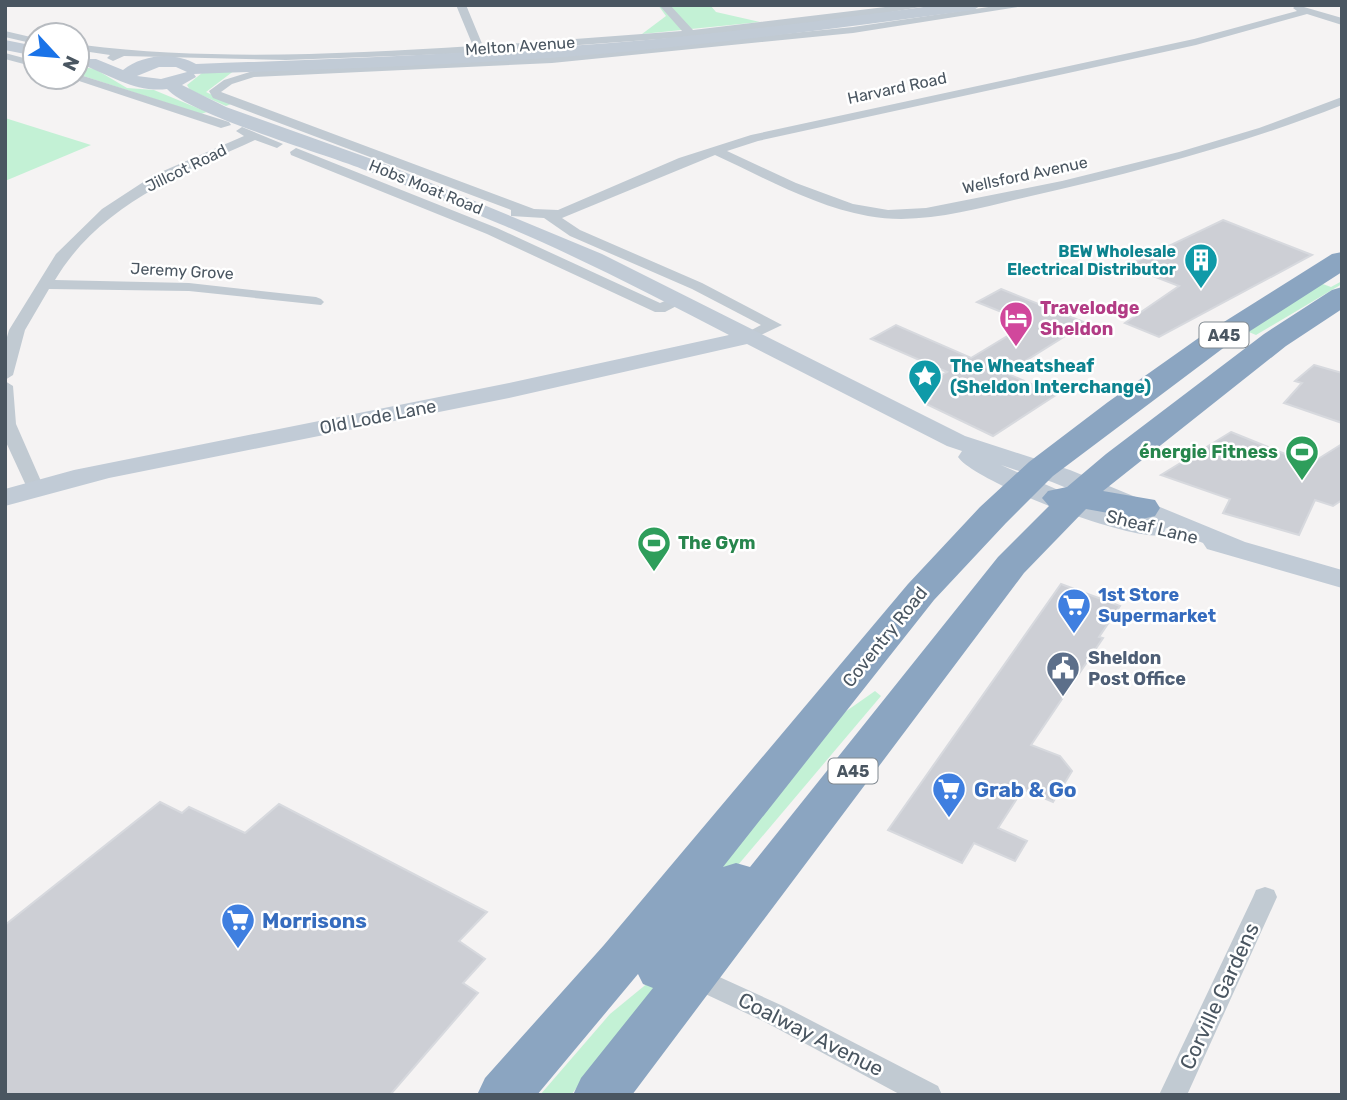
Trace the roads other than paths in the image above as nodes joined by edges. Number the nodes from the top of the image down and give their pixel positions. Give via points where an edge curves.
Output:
1 (461, 5) edge
2 (664, 5) edge
3 (927, 5) edge
4 (974, 5) edge
5 (1025, 5) edge
6 (1290, 5) edge
7 (1308, 11) junction
8 (1342, 22) edge
9 (694, 37) junction
10 (481, 53) junction
11 (91, 57) edge
12 (91, 58) edge
13 (91, 60) edge
14 (147, 64) junction
15 (193, 69) junction
16 (246, 71) junction
17 (127, 76) junction
18 (91, 82) edge
19 (171, 83) junction
20 (223, 85) joint
21 (1342, 101) edge
22 (254, 136) junction
23 (277, 144) dead end
24 (304, 148) junction
25 (717, 150) junction
26 (529, 212) junction
27 (550, 216) junction
28 (503, 218) junction
29 (567, 237) junction
30 (1342, 260) edge
31 (46, 284) junction
32 (1342, 296) edge
33 (680, 299) junction
34 (316, 302) dead end
35 (750, 335) junction
36 (5, 375) edge
37 (5, 386) edge
38 (1046, 483) junction
39 (35, 488) junction
40 (5, 498) edge
41 (1139, 517) joint
42 (1342, 579) edge
43 (1265, 897) dead end
44 (656, 969) junction
45 (512, 1086) edge
46 (600, 1095) edge
47 (928, 1095) edge
48 (1173, 1095) edge

1 - 10 street
2 - 9 street
3 - 9 street, Melton Avenue
4 - 9 street, Melton Avenue
5 - 16 street, Melton Avenue via 853,30 579,58
6 - 7 street
7 - 8 street
7 - 25 street, Harvard Road via 1196,43 855,115
9 - 10 street, Melton Avenue
10 - 11 street, Melton Avenue
10 - 16 street, Melton Avenue
12 - 14 street
13 - 17 street
14 - 15 street, Melton Avenue via 174,62
14 - 17 street
15 - 16 street, Melton Avenue
15 - 19 street via 187,77
16 - 20 street, Melton Avenue
17 - 19 street via 143,84
18 - 22 street
19 - 24 street, Hobs Moat Road via 178,91
20 - 26 street, Hobs Moat Road via 215,91 222,98
21 - 25 street, Wellsford Avenue via 1229,143 1088,180 930,212 880,213 836,204
22 - 23 street
22 - 31 street, Jillcot Road via 159,178 107,212 61,257
24 - 28 street, Hobs Moat Road
24 - 33 street, Hobs Moat Road via 660,309
25 - 27 street, Harvard Road
26 - 27 street, Harvard Road
26 - 28 street, Harvard Road
27 - 29 street, Hobs Moat Road
28 - 29 street, Hobs Moat Road
29 - 33 street, Hobs Moat Road
29 - 35 street, Hobs Moat Road via 697,286 774,325
30 - 38 highway, Coventry Road / A45 via 1211,343
31 - 34 street, Jeremy Grove via 190,287
31 - 36 street, Jillcot Road via 17,330
32 - 38 highway, A45 via 1275,340 1231,359 1082,467
33 - 35 street, Hobs Moat Road
35 - 38 street, Hobs Moat Road via 956,441 976,462
35 - 39 street, Old Lode Lane via 562,381
37 - 39 street via 7,424
38 - 41 highway
38 - 44 highway, Coventry Road / A45 via 921,592 850,681
38 - 44 highway, Coventry Road / A45 via 1012,565 963,625 907,667 717,904
39 - 40 street, Old Lode Lane
41 - 42 street, Sheaf Lane
43 - 48 street, Corville Gardens
44 - 45 highway, Coventry Road / A45
44 - 46 highway, Coventry Road / A45
44 - 47 street, Coalway Avenue via 774,1014

